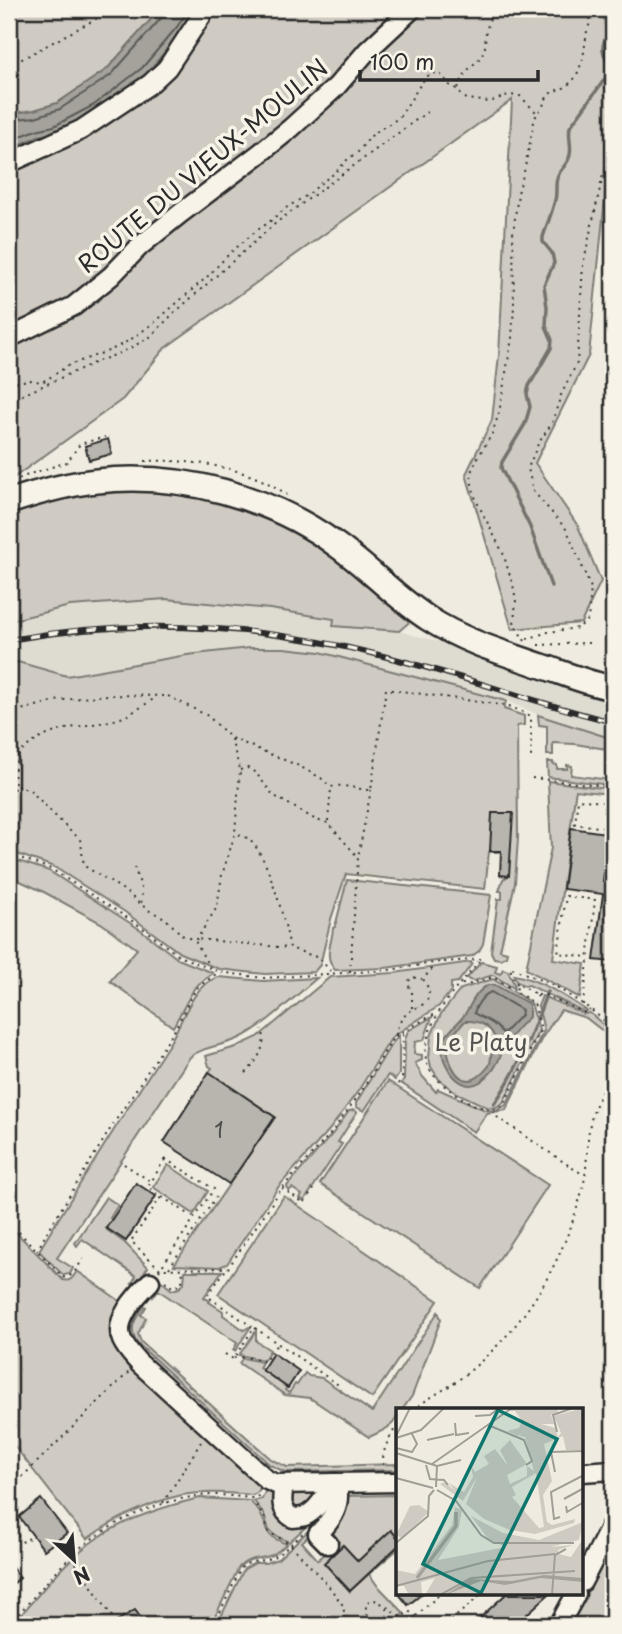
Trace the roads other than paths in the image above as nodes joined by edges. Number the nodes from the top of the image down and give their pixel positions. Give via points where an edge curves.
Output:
1 (206, 9) edge
2 (412, 9) edge
3 (9, 163) edge
4 (9, 338) edge
5 (9, 502) edge
6 (613, 688) edge
7 (151, 1280) road end
8 (613, 1469) edge
9 (584, 1472) edge
10 (276, 1482) junction
11 (391, 1482) edge
12 (335, 1483) junction
13 (613, 1522) edge
14 (328, 1544) dead end
15 (584, 1578) edge
16 (575, 1596) edge
17 (559, 1625) edge

1 - 3 street via 167,68 150,84 81,130
2 - 4 street, ROUTE DU VIEUX-MOULIN via 291,128 181,213 111,276 74,306
5 - 6 main road via 74,484 131,479 200,486 246,498 296,519 337,545 410,606 454,633 524,653
7 - 10 street via 121,1321 123,1343 139,1363
8 - 9 street
10 - 12 street
10 - 12 street via 285,1513 293,1518 313,1510
11 - 12 street
12 - 14 street via 338,1500 331,1521 318,1534
13 - 15 street
16 - 17 street

